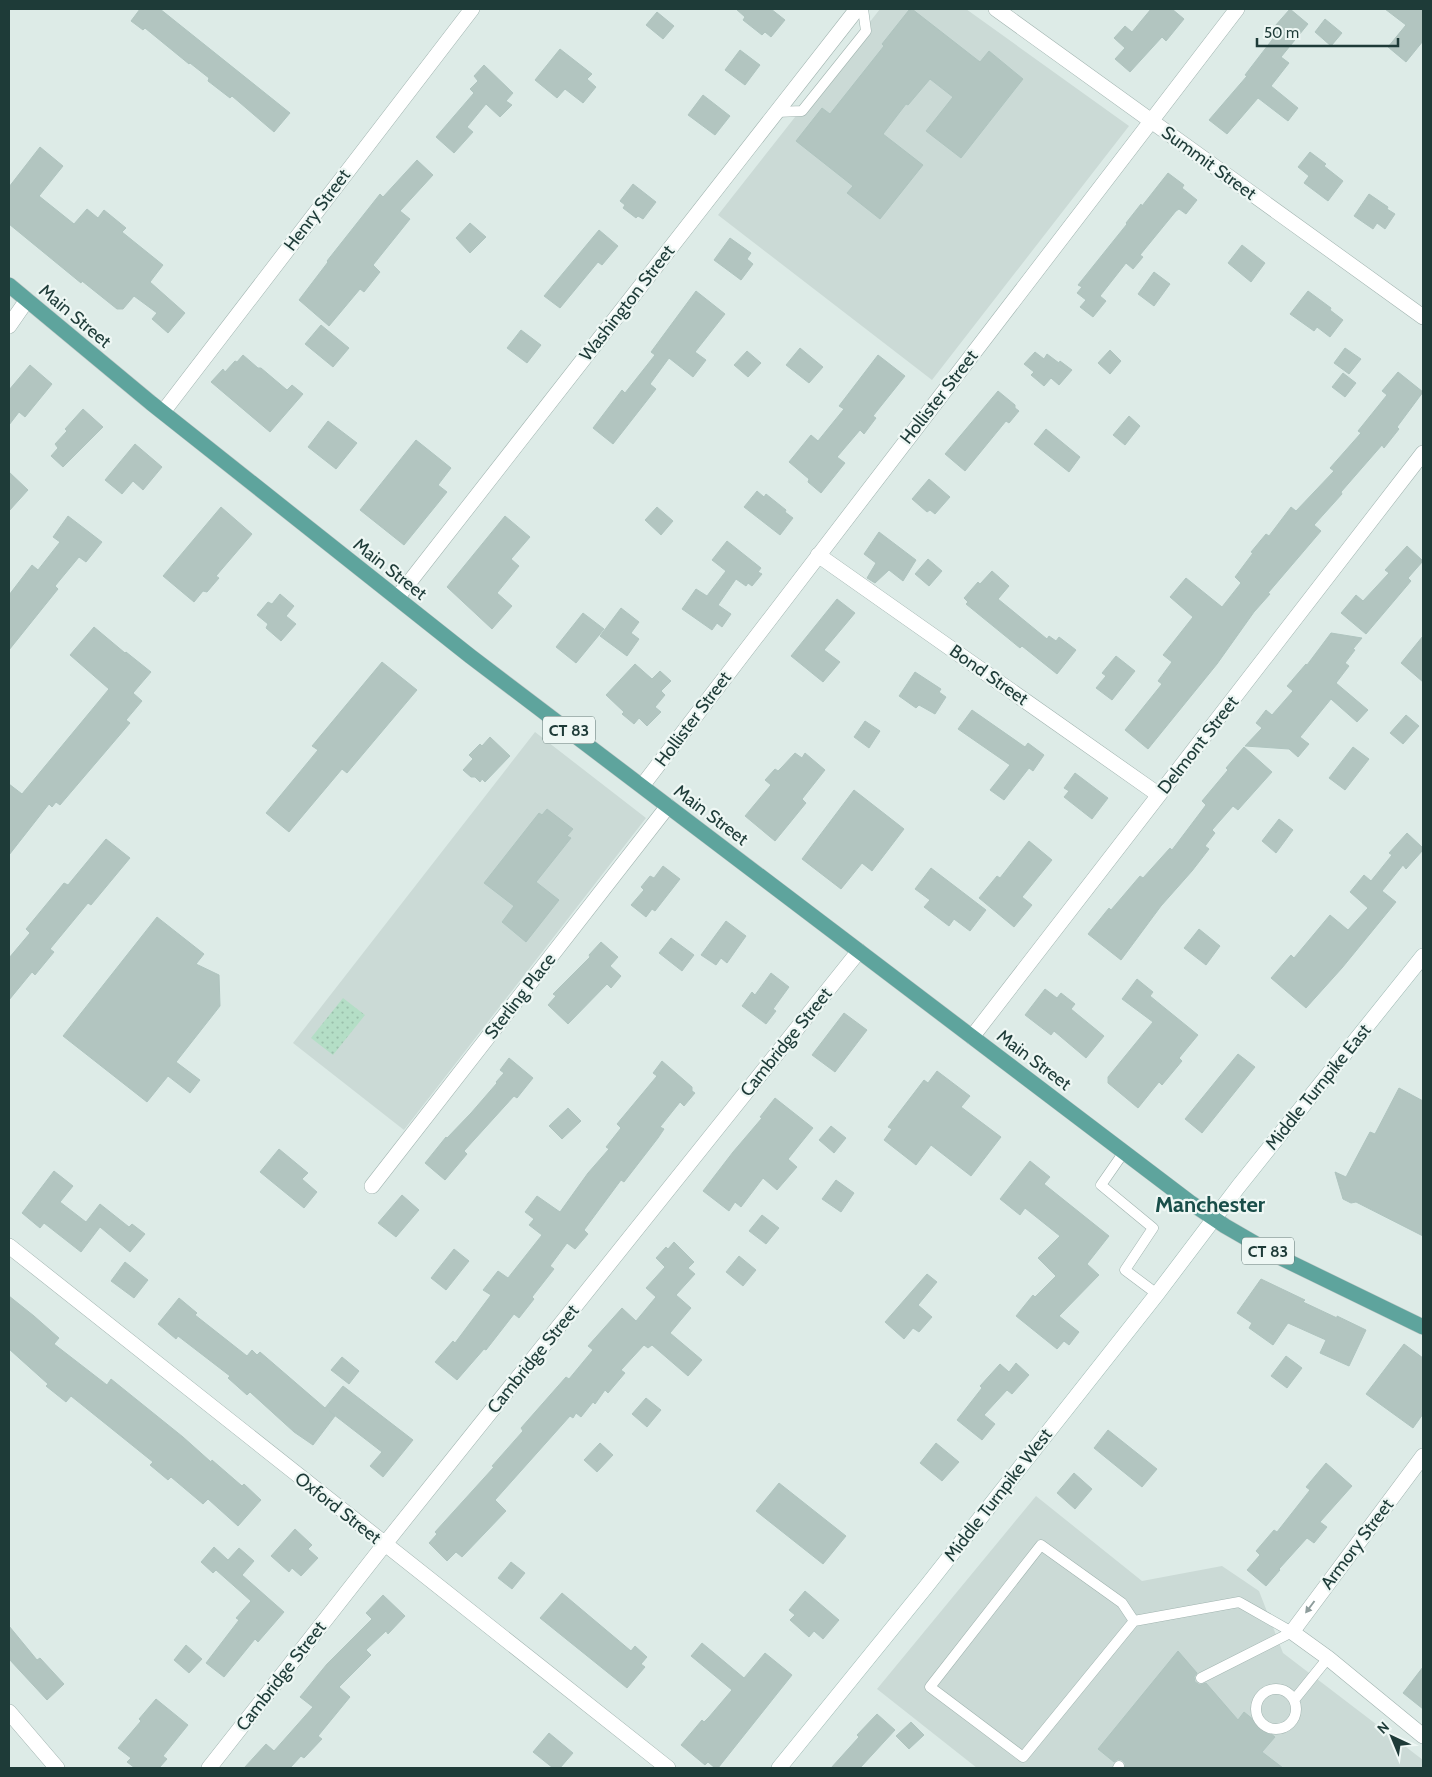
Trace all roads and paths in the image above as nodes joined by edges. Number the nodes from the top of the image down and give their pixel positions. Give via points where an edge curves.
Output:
1 (472, 9) edge
2 (857, 9) edge
3 (863, 9) edge
4 (996, 9) edge
5 (1237, 9) edge
6 (776, 112) junction
7 (1151, 122) junction
8 (9, 285) edge
9 (27, 300) junction
10 (1423, 317) edge
11 (9, 326) edge
12 (163, 412) junction
13 (1423, 453) edge
14 (818, 555) junction
15 (397, 598) junction
16 (642, 786) junction
17 (1159, 795) junction
18 (668, 806) junction
19 (859, 951) junction
20 (1423, 956) edge
21 (972, 1037) junction
22 (1124, 1152) junction
23 (372, 1186) dead end
24 (1214, 1219) junction
25 (9, 1246) edge
26 (1157, 1294) junction
27 (1423, 1327) edge
28 (1423, 1456) edge
29 (384, 1545) junction
30 (1134, 1621) junction
31 (1292, 1632) junction
32 (1328, 1658) junction
33 (1201, 1678) dead end
34 (1294, 1700) junction
35 (9, 1712) edge
36 (1423, 1736) edge
37 (57, 1768) edge
38 (208, 1768) edge
39 (668, 1768) edge
40 (779, 1768) edge

1 - 12 street, Henry Street
2 - 6 street, Washington Street
3 - 6 lane via 866,31 802,111
4 - 7 street, Summit Street
5 - 7 street, Hollister Street
6 - 15 street, Washington Street
7 - 10 street, Summit Street
7 - 14 street, Hollister Street
8 - 9 main road, Main Street / CT 83
9 - 11 street
9 - 12 main road, Main Street / CT 83
12 - 15 main road, Main Street / CT 83
13 - 17 street, Delmont Street
14 - 16 street, Hollister Street
14 - 17 street, Bond Street
15 - 16 main road, Main Street / CT 83
16 - 18 main road, Main Street / CT 83
17 - 21 street, Delmont Street
18 - 19 main road, Main Street / CT 83
18 - 23 street, Sterling Place
19 - 21 main road, Main Street / CT 83
19 - 29 street, Cambridge Street
20 - 24 street, Middle Turnpike East
21 - 22 main road, Main Street / CT 83
22 - 24 main road, Main Street / CT 83
22 - 26 lane via 1101,1185 1153,1228 1125,1270
24 - 26 street, Middle Turnpike West
24 - 27 main road, Main Street / CT 83 via 1293,1264
25 - 29 street, Oxford Street
26 - 40 street, Middle Turnpike West
28 -> 31 street, Armory Street
29 - 38 street, Cambridge Street
29 - 39 street, Oxford Street
30 - 30 lane via 1023,1757 930,1687 1041,1545 1122,1603
30 - 31 lane via 1239,1602
31 - 32 street
31 - 33 lane
32 - 34 lane
32 - 36 street
34 - 34 lane via 1285,1691 1267,1690 1256,1705 1258,1718 1262,1724 1275,1729 1288,1725 1296,1713
35 - 37 street

